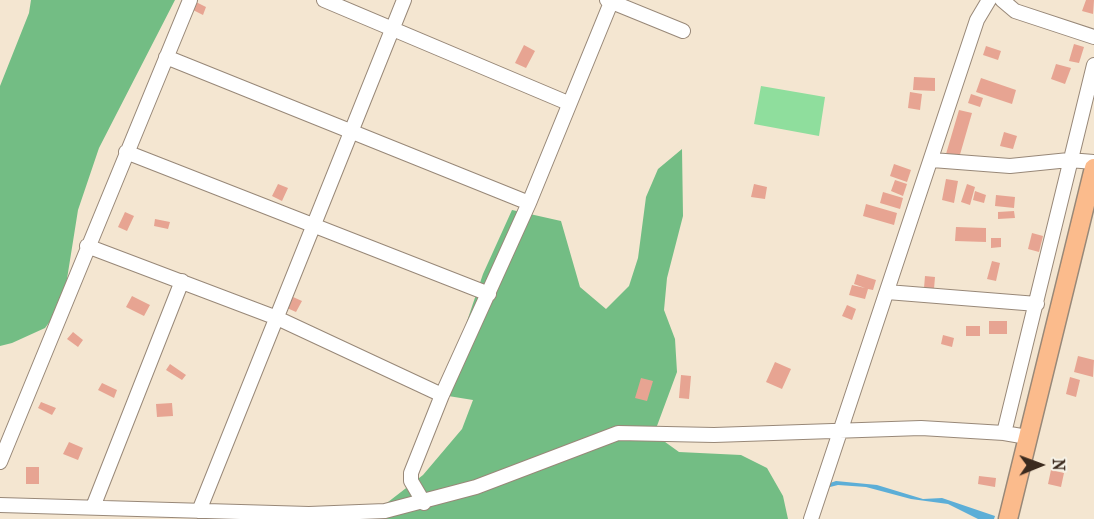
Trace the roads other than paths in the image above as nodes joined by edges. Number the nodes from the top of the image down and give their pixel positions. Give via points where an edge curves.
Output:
1 (190, 0) edge
2 (324, 0) edge
3 (404, 0) edge
4 (989, 0) edge
5 (1002, 0) edge
6 (610, 1) edge
7 (392, 29) junction
8 (683, 31) dead end
9 (1094, 37) edge
10 (166, 57) junction
11 (1094, 65) edge
12 (568, 103) junction
13 (351, 132) junction
14 (126, 152) junction
15 (932, 160) junction
16 (1069, 160) junction
17 (1094, 162) edge
18 (1094, 168) edge
19 (529, 203) junction
20 (314, 226) junction
21 (87, 246) junction
22 (182, 281) junction
23 (887, 292) junction
24 (489, 294) junction
25 (1037, 304) junction
26 (277, 318) junction
27 (442, 395) junction
28 (840, 432) junction
29 (1004, 433) junction
30 (1027, 437) junction
31 (0, 462) edge
32 (424, 503) junction
33 (0, 504) edge
34 (93, 507) junction
35 (200, 511) junction
36 (811, 519) edge
37 (1008, 519) edge

1 - 10 street
2 - 7 street
3 - 7 street
4 - 15 street via 978,20
5 - 9 street via 1015,11
6 - 8 street
6 - 12 street
7 - 12 street
7 - 13 street
10 - 13 street
10 - 14 street
11 - 16 street
12 - 19 street
13 - 19 street
13 - 20 street
14 - 20 street
14 - 21 street
15 - 16 street via 1010,166
15 - 23 street
16 - 17 street
16 - 25 street
18 - 30 main road
19 - 24 street
20 - 24 street
20 - 26 street
21 - 22 street
21 - 31 street
22 - 26 street
22 - 34 street
23 - 25 street
23 - 28 street
24 - 27 street
25 - 29 street
26 - 27 street
26 - 35 street
27 - 32 street via 411,474
28 - 29 street via 921,428
28 - 32 street via 618,433
28 - 36 street
29 - 30 street
30 - 37 main road
32 - 35 street via 385,512 343,514
33 - 34 street
34 - 35 street

